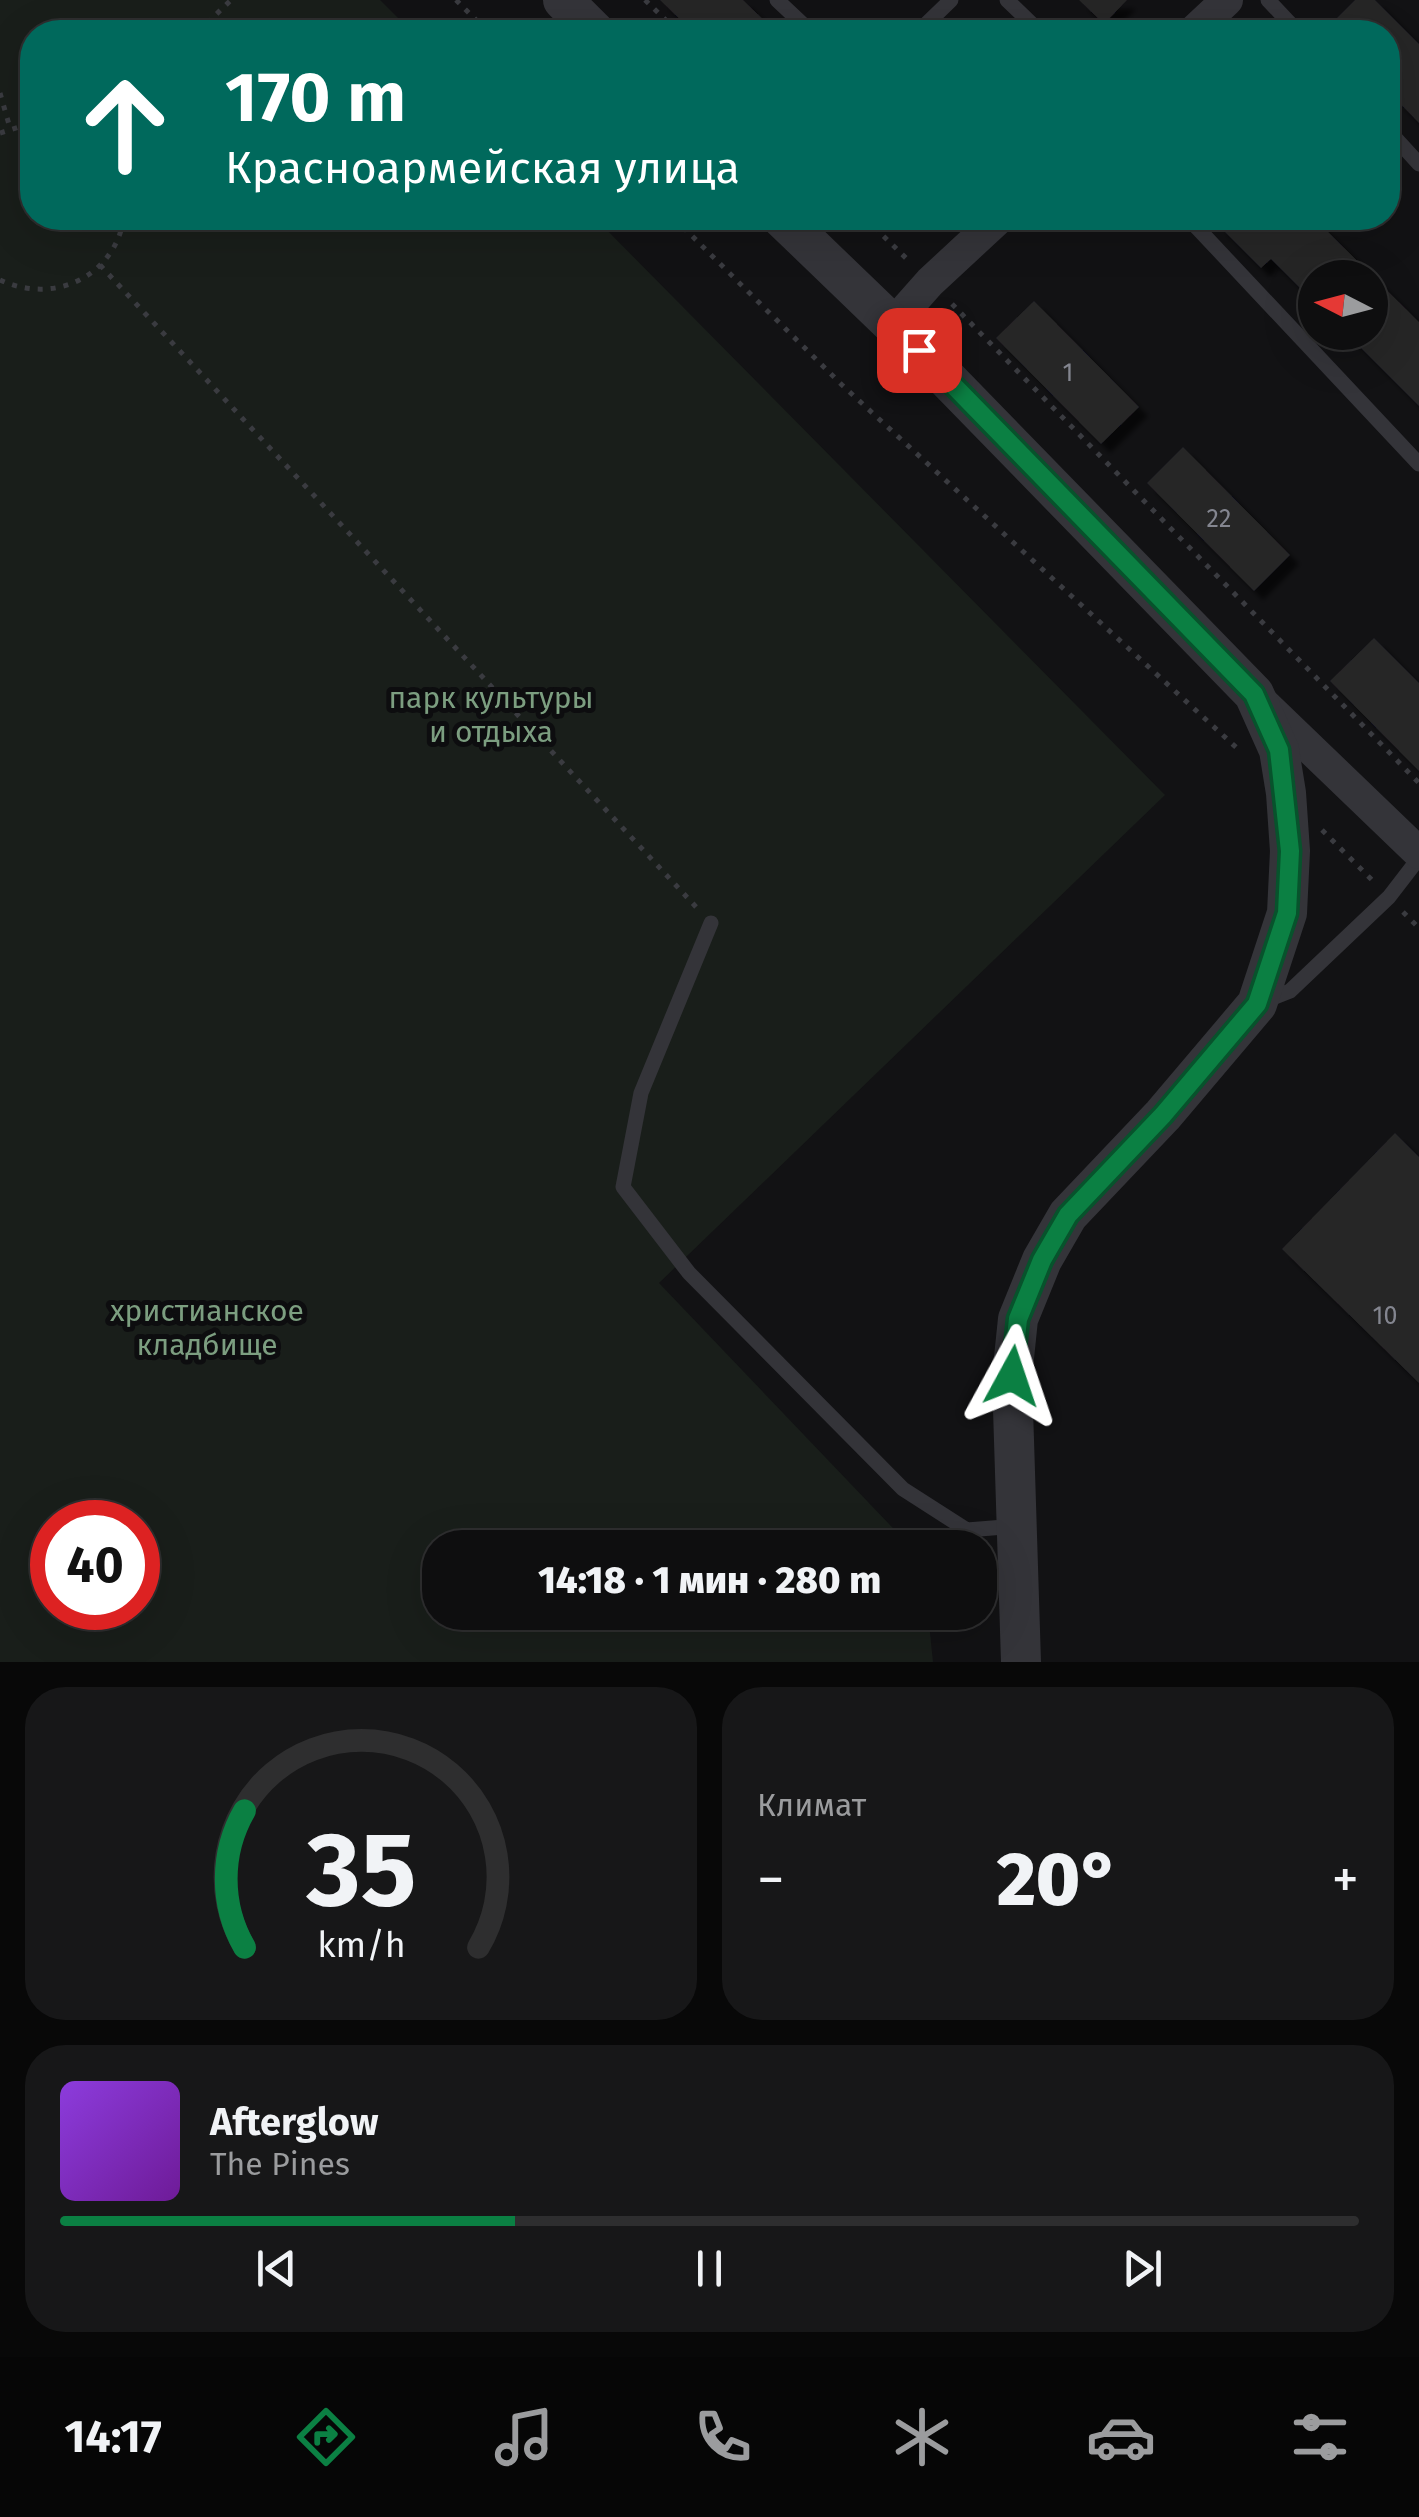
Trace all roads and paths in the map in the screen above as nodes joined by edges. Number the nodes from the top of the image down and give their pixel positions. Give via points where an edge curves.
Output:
1 (230, 0) edge
2 (456, 0) edge
3 (563, 0) edge
4 (645, 0) edge
5 (778, 0) edge
6 (951, 0) edge
7 (1007, 0) edge
8 (1226, 0) edge
9 (1268, 0) edge
10 (210, 20) edge
11 (476, 20) edge
12 (584, 20) edge
13 (666, 20) edge
14 (799, 20) edge
15 (930, 20) edge
16 (1028, 20) edge
17 (1205, 20) edge
18 (1287, 20) edge
19 (0, 93) edge
20 (20, 126) edge
21 (10, 128) junction
22 (0, 133) edge
23 (1400, 143) edge
24 (1419, 164) edge
25 (120, 230) edge
26 (686, 230) edge
27 (794, 230) edge
28 (877, 230) edge
29 (986, 230) edge
30 (1199, 230) edge
31 (100, 265) junction
32 (0, 280) edge
33 (930, 282) junction
34 (891, 326) junction
35 (1419, 464) edge
36 (1254, 694) junction
37 (1243, 754) dead end
38 (1419, 783) edge
39 (1286, 794) junction
40 (1419, 856) edge
41 (1389, 897) junction
42 (711, 923) joint
43 (1419, 928) edge
44 (1257, 1004) junction
45 (1017, 1526) junction
46 (1021, 1662) edge

1 - 10 path
2 - 11 path
3 - 12 street
4 - 13 path
5 - 14 lane
6 - 15 lane
7 - 16 lane
8 - 17 street
9 - 18 lane
19 - 21 path
20 - 21 path
21 - 22 path
23 - 24 lane
25 - 31 path
26 - 37 path via 842,385
27 - 34 street
28 - 33 path
29 - 33 street
30 - 35 lane
31 - 32 path via 79,281 47,290
31 - 42 path
33 - 34 street
33 - 38 path
34 - 36 street
36 - 39 street via 1279,750
36 - 40 street
39 - 41 path
39 - 44 street via 1287,913
40 - 41 lane
41 - 43 path
41 - 44 lane via 1290,992
42 - 45 lane via 641,1092 623,1187 690,1273 903,1489 967,1530
44 - 45 street via 1068,1215 1042,1260 1018,1319 1014,1357
45 - 46 street

